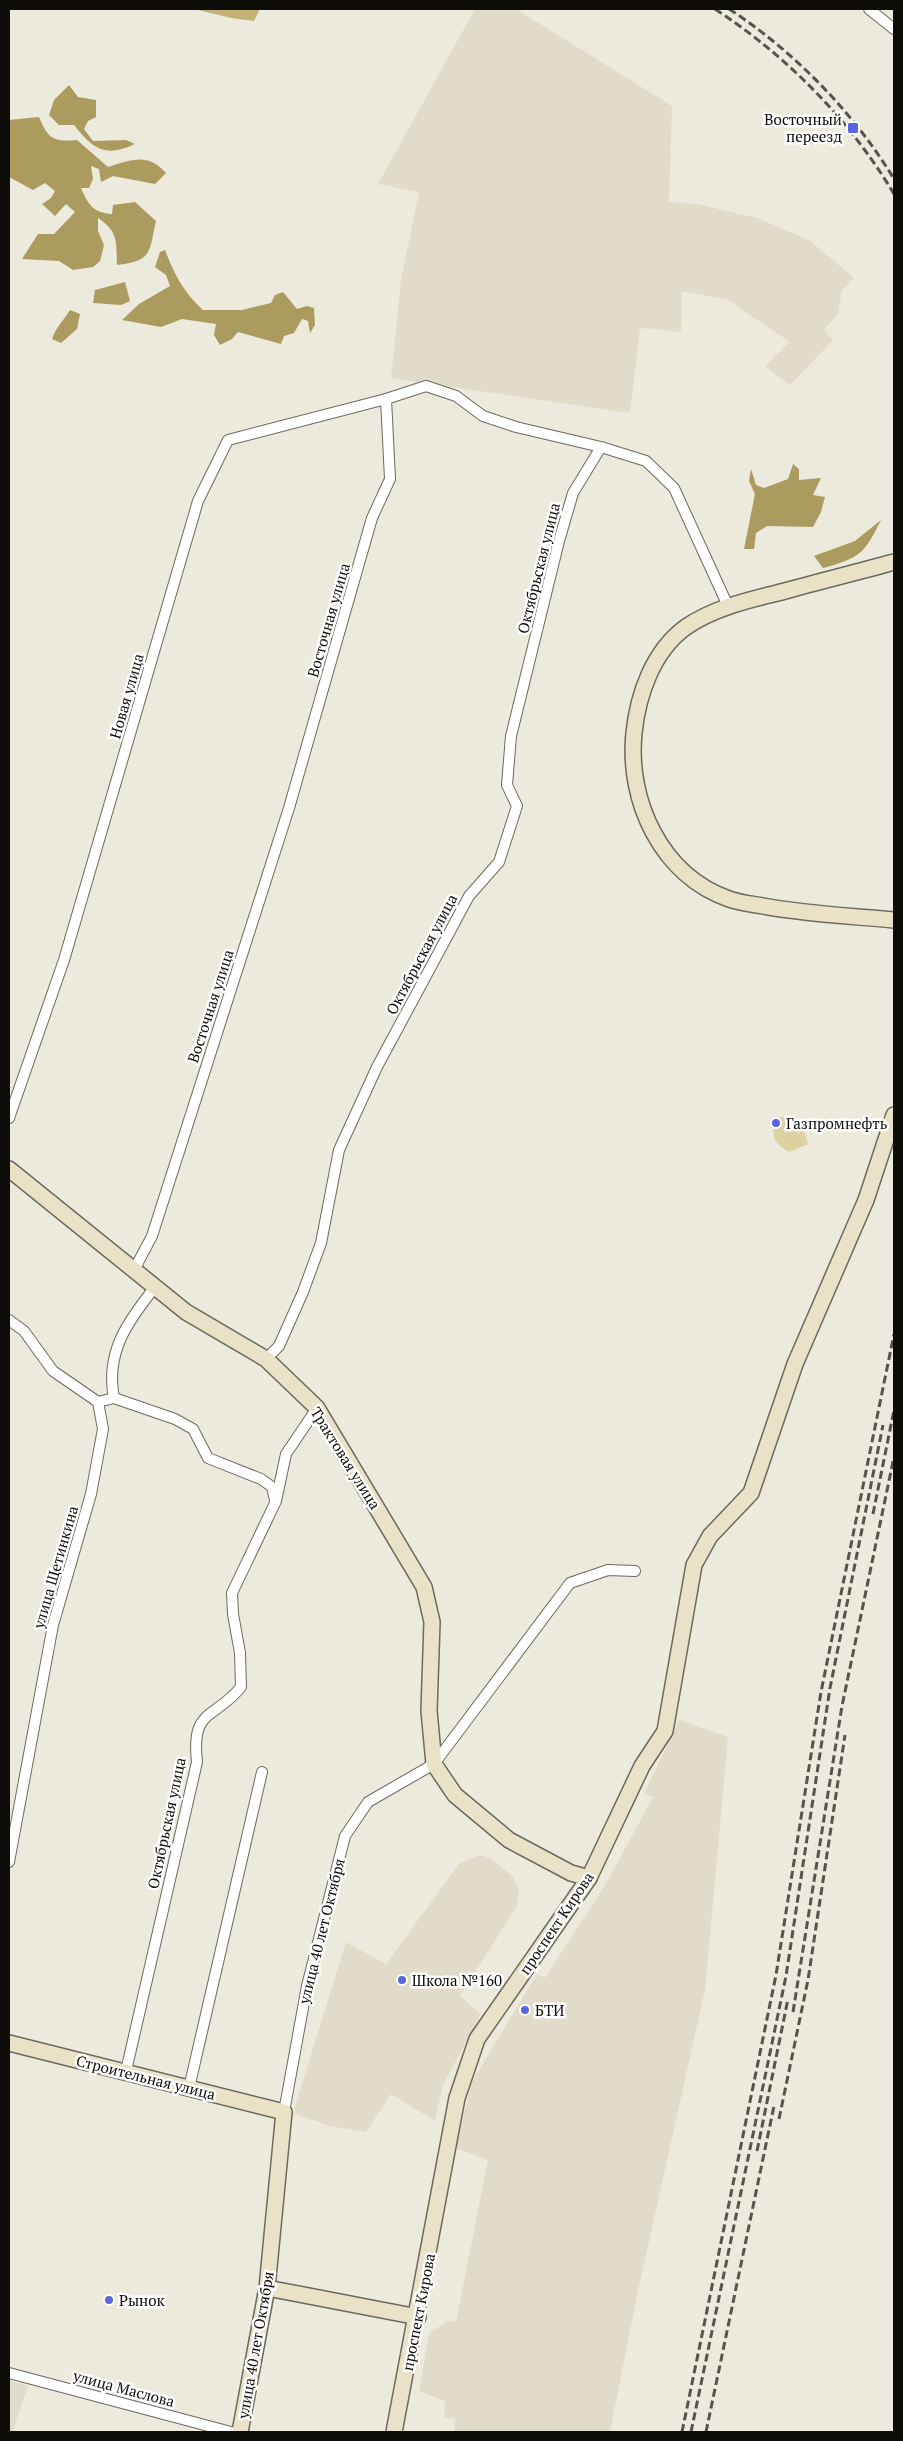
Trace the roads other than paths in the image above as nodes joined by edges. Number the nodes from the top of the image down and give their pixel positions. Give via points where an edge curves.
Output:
1 (869, 9) edge
2 (894, 29) edge
3 (386, 399) junction
4 (601, 447) junction
5 (894, 562) edge
6 (728, 606) junction
7 (894, 920) edge
8 (894, 1115) edge
9 (9, 1118) edge
10 (9, 1169) edge
11 (134, 1270) junction
12 (155, 1287) junction
13 (9, 1320) edge
14 (266, 1359) junction
15 (114, 1398) junction
16 (98, 1402) junction
17 (317, 1408) junction
18 (276, 1501) junction
19 (635, 1571) dead end
20 (434, 1764) junction
21 (262, 1772) dead end
22 (9, 1862) edge
23 (589, 1878) junction
24 (9, 2043) edge
25 (126, 2071) junction
26 (189, 2088) junction
27 (284, 2112) junction
28 (267, 2288) junction
29 (418, 2316) junction
30 (9, 2373) edge
31 (231, 2432) edge
32 (240, 2432) edge
33 (394, 2432) edge

1 - 2 street
3 - 4 street via 426,386 456,396 483,416
3 - 9 street, Новая улица via 228,440 198,501 64,960
3 - 11 street, Восточная улица via 390,479 372,518 289,808 152,1236
4 - 6 street via 646,461 674,488
4 - 14 street, Октябрьская улица via 573,493 511,736 507,785 517,806 499,862 469,896 377,1067 339,1150 320,1243 303,1292 279,1346
5 - 6 street
6 - 7 street via 684,628 663,651 646,679 636,718 632,755 638,796 649,827 670,858 691,880 730,900 780,909
8 - 23 street, проспект Кирова via 866,1200 795,1364 751,1493 710,1536 694,1564 665,1731 642,1766
10 - 11 street, Трактовая улица
11 - 12 street, Трактовая улица
12 - 14 street, Трактовая улица via 186,1312
12 - 15 street via 129,1319 119,1340 111,1382
13 - 16 street via 24,1331 53,1371
14 - 17 street, Трактовая улица
15 - 16 street
15 - 18 street via 175,1419 193,1429 208,1458 261,1479 272,1487
16 - 22 street, улица Щетинкина via 103,1429 91,1494 54,1625
17 - 18 street, Октябрьская улица via 286,1454
17 - 20 street, Трактовая улица via 424,1587 432,1622 429,1711
18 - 25 street, Октябрьская улица via 232,1593 241,1687 198,1725 195,1743 197,1762
19 - 20 street, улица 40 лет Октября via 608,1570 570,1583
20 - 23 street via 455,1795 509,1840 571,1873
20 - 27 street, улица 40 лет Октября via 368,1802 345,1836 306,1986
21 - 26 street
23 - 29 street, проспект Кирова via 477,2039 457,2098
24 - 25 street, Строительная улица
25 - 26 street, Строительная улица
26 - 27 street, Строительная улица
27 - 28 street, улица 40 лет Октября
28 - 29 street
28 - 32 street, улица 40 лет Октября
29 - 33 street, проспект Кирова
30 - 31 street, улица Маслова

